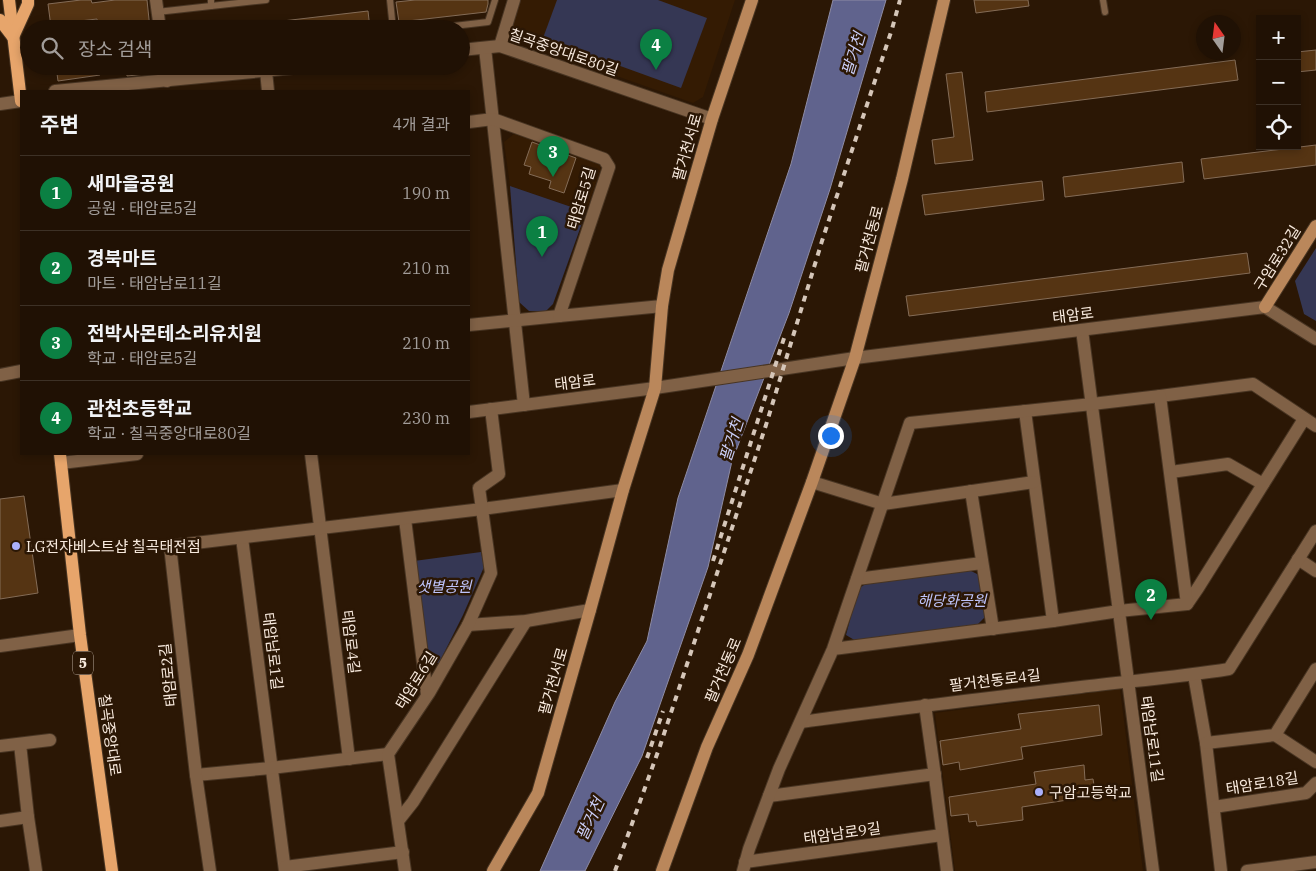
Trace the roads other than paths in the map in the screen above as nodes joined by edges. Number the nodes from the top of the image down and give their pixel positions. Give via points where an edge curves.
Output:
1 (9, 0) edge
2 (28, 0) edge
3 (266, 0) edge
4 (390, 0) edge
5 (495, 0) edge
6 (514, 0) edge
7 (752, 0) edge
8 (944, 0) edge
9 (1103, 0) edge
10 (211, 3) edge
11 (156, 6) edge
12 (1105, 12) dead end
13 (0, 20) edge
14 (21, 20) edge
15 (158, 20) edge
16 (392, 20) edge
17 (20, 22) edge
18 (470, 24) edge
19 (13, 37) junction
20 (500, 46) junction
21 (485, 48) junction
22 (470, 49) edge
23 (166, 75) edge
24 (233, 75) edge
25 (266, 75) edge
26 (167, 81) junction
27 (117, 88) edge
28 (20, 90) edge
29 (76, 90) edge
30 (268, 90) edge
31 (20, 101) edge
32 (0, 104) edge
33 (493, 119) junction
34 (712, 119) junction
35 (470, 122) edge
36 (1316, 226) edge
37 (662, 306) junction
38 (1265, 307) junction
39 (559, 316) junction
40 (514, 320) junction
41 (470, 325) edge
42 (1082, 330) junction
43 (1316, 339) edge
44 (855, 358) junction
45 (20, 371) edge
46 (0, 375) edge
47 (655, 388) junction
48 (1160, 396) junction
49 (1092, 404) junction
50 (524, 405) junction
51 (491, 409) junction
52 (1025, 411) junction
53 (470, 412) edge
54 (1304, 419) junction
55 (1316, 426) edge
56 (118, 455) edge
57 (311, 455) edge
58 (60, 458) edge
59 (1171, 472) junction
60 (812, 482) junction
61 (1034, 482) junction
62 (1263, 484) junction
63 (623, 490) junction
64 (971, 491) junction
65 (883, 504) junction
66 (482, 509) junction
67 (405, 519) junction
68 (320, 528) junction
69 (1316, 531) edge
70 (242, 538) junction
71 (1298, 559) junction
72 (982, 563) junction
73 (1316, 571) edge
74 (857, 579) junction
75 (1186, 604) junction
76 (590, 610) junction
77 (1119, 610) junction
78 (526, 621) junction
79 (1053, 621) junction
80 (468, 625) junction
81 (993, 629) junction
82 (80, 635) junction
83 (0, 646) edge
84 (833, 648) junction
85 (1316, 669) edge
86 (1194, 675) junction
87 (1128, 681) junction
88 (427, 695) junction
89 (925, 705) junction
90 (801, 722) junction
91 (1274, 735) junction
92 (50, 740) dead end
93 (1206, 743) junction
94 (20, 744) junction
95 (0, 746) edge
96 (388, 754) junction
97 (349, 759) junction
98 (1316, 762) edge
99 (271, 768) junction
100 (935, 774) junction
101 (196, 775) junction
102 (1316, 783) edge
103 (769, 796) junction
104 (1214, 807) junction
105 (28, 817) junction
106 (398, 820) junction
107 (0, 821) edge
108 (942, 835) junction
109 (403, 852) junction
110 (1316, 862) edge
111 (744, 867) edge
112 (285, 869) edge
113 (36, 871) edge
114 (112, 871) edge
115 (210, 871) edge
116 (405, 871) edge
117 (493, 871) edge
118 (662, 871) edge
119 (947, 871) edge
120 (1153, 871) edge
121 (1221, 871) edge
122 (1248, 871) edge

1 - 19 main road
2 - 14 main road
3 - 10 lane
4 - 16 lane
5 - 18 lane via 488,22
6 - 20 street
7 - 34 main road, 팔거천서로
8 - 44 main road, 팔거천동로
9 - 12 lane
10 - 11 lane
11 - 15 street
13 - 19 main road
17 - 19 main road
19 - 28 main road
20 - 21 street, 칠곡중앙대로80길
20 - 34 street, 칠곡중앙대로80길
21 - 22 street, 칠곡중앙대로80길
21 - 33 street
23 - 26 street
24 - 26 street
25 - 30 street
26 - 27 street
27 - 29 street
31 - 32 street
33 - 35 street, 태암로5길
33 - 39 street, 태암로5길 via 604,159 609,166
33 - 40 street
34 - 37 main road, 팔거천서로 via 668,270
36 - 38 main road, 구암로32길
37 - 39 street
37 - 47 main road, 팔거천서로
38 - 42 street, 태암로
38 - 43 street
39 - 40 street
40 - 41 street
40 - 50 street
42 - 44 street, 태암로
42 - 49 street, 태암남로11길
44 - 47 street, 태암로
44 - 60 main road, 팔거천동로
45 - 46 street
47 - 50 street, 태암로
47 - 63 main road, 팔거천서로
48 - 49 street
48 - 54 street via 1254,384
48 - 59 street
49 - 52 street
49 - 77 street, 태암남로11길
50 - 51 street, 태암로
51 - 53 street, 태암로
51 - 66 street, 태암로6길 via 499,474 479,488
52 - 61 street
52 - 65 street via 910,424
54 - 55 street
54 - 62 street
56 - 58 street
57 - 68 street, 태암로4길
58 - 82 main road, 칠곡중앙대로 / 5
59 - 62 street via 1228,464
59 - 75 street
60 - 65 street
60 - 118 main road, 팔거천동로 via 748,654 706,747
61 - 64 street
61 - 79 street
62 - 75 street
63 - 66 street
63 - 76 main road, 팔거천서로
64 - 65 street
64 - 72 street
65 - 74 street
66 - 67 street
66 - 80 street, 태암로6길 via 491,573
67 - 68 street
67 - 88 street
68 - 70 street
68 - 97 street, 태암로4길
69 - 71 street, 팔거천동로4길
70 - 99 street, 태암남로1길
70 - 101 street, 태암로2길 via 170,546
71 - 73 street
71 - 86 street, 팔거천동로4길 via 1229,669
72 - 74 street
72 - 81 street
74 - 84 street
75 - 77 street
76 - 78 street
76 - 117 main road, 팔거천서로 via 538,793
77 - 79 street
77 - 87 street, 태암남로11길
78 - 80 street
78 - 106 street via 413,802
79 - 81 street
80 - 88 street, 태암로6길
81 - 84 street
82 - 83 street
82 - 114 main road, 칠곡중앙대로 / 5
84 - 90 street
85 - 91 street
86 - 87 street, 팔거천동로4길
86 - 93 street
87 - 89 street, 팔거천동로4길
87 - 120 street, 태암남로11길
88 - 96 street, 태암로6길
89 - 90 street, 팔거천동로4길
89 - 100 street
90 - 103 street
91 - 93 street
91 - 98 street
92 - 94 street
93 - 104 street
94 - 95 street
94 - 105 street
96 - 97 street
96 - 106 street
97 - 99 street
99 - 101 street
99 - 112 street, 태암남로1길
100 - 103 street
100 - 108 street
101 - 115 street, 태암로2길
102 - 104 street, 태암로18길 via 1306,793
103 - 111 street
104 - 121 street, 태암로18길
105 - 107 street
105 - 113 street
106 - 109 street
108 - 111 street, 태암남로9길
108 - 119 street
109 - 112 street, 태암남로1길
109 - 116 street
110 - 122 street

